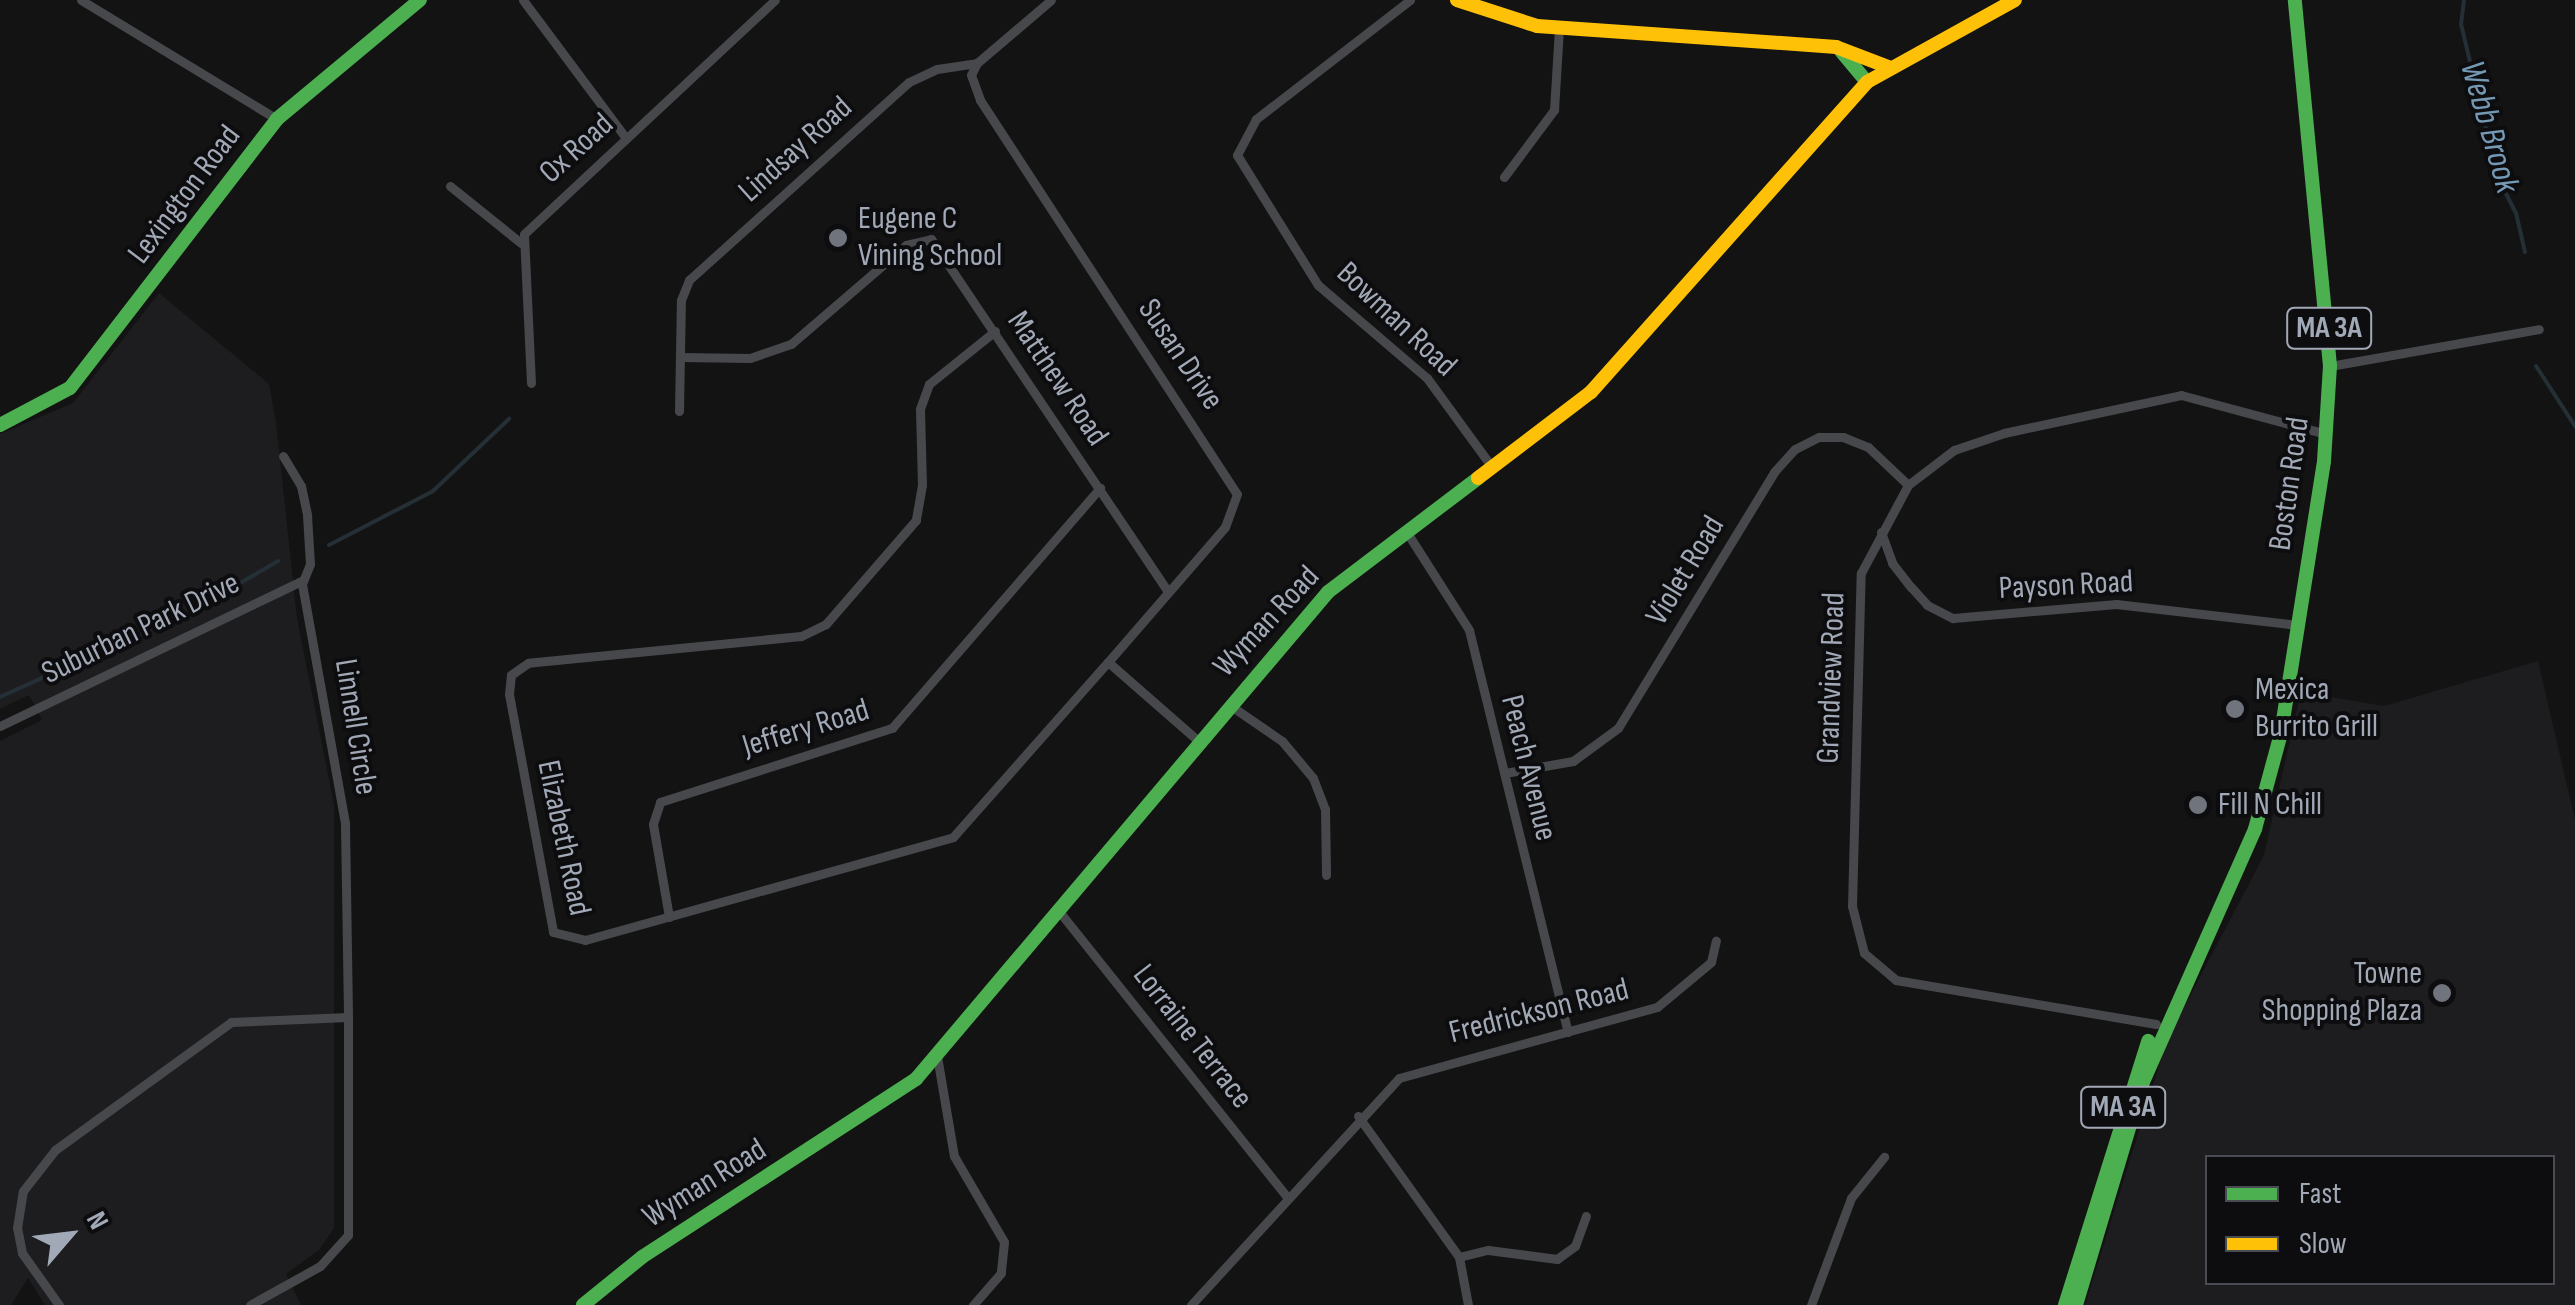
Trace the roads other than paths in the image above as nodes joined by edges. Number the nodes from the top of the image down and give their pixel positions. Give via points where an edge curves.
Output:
1 (81, 0) edge
2 (420, 0) edge
3 (523, 0) edge
4 (775, 0) edge
5 (1050, 0) edge
6 (1410, 0) edge
7 (1457, 0) edge
8 (2015, 0) edge
9 (2295, 0) edge
10 (1559, 29) junction
11 (1836, 47) junction
12 (977, 63) junction
13 (1888, 67) junction
14 (1867, 82) junction
15 (278, 119) junction
16 (626, 138) junction
17 (1504, 177) dead end
18 (450, 186) dead end
19 (522, 243) junction
20 (2538, 330) dead end
21 (996, 331) junction
22 (680, 357) junction
23 (2330, 366) junction
24 (532, 383) dead end
25 (678, 410) dead end
26 (0, 425) edge
27 (2327, 434) junction
28 (283, 456) dead end
29 (1492, 467) junction
30 (1908, 486) junction
31 (1100, 488) junction
32 (1406, 531) junction
33 (1881, 532) junction
34 (304, 580) junction
35 (1168, 592) junction
36 (2297, 625) junction
37 (1108, 662) junction
38 (1228, 705) junction
39 (0, 726) edge
40 (1197, 740) junction
41 (1505, 774) junction
42 (1326, 874) dead end
43 (1058, 910) junction
44 (669, 917) junction
45 (1716, 941) dead end
46 (2194, 959) junction
47 (348, 1016) junction
48 (2156, 1024) junction
49 (1568, 1032) junction
50 (937, 1056) junction
51 (1358, 1116) junction
52 (1884, 1157) dead end
53 (1286, 1196) junction
54 (1586, 1216) dead end
55 (1459, 1257) junction
56 (59, 1305) edge
57 (250, 1305) edge
58 (583, 1305) edge
59 (973, 1305) edge
60 (1191, 1305) edge
61 (1468, 1305) edge
62 (1811, 1305) edge
63 (2065, 1305) edge
64 (2076, 1305) edge

1 - 15 street
2 - 15 street, Lexington Road via 327,71
3 - 16 street
4 - 16 street, Ox Road
5 - 12 street, Lindsay Road
6 - 29 street, Bowman Road via 1256,119 1236,156 1310,274 1427,378
7 - 10 street via 1505,19
8 - 13 street, Wyman Road
9 - 23 street, Boston Road / MA 3A
10 - 11 street
10 - 17 street via 1554,110
11 - 13 street
11 - 14 street
12 - 22 street, Lindsay Road via 909,82 692,276 681,300
12 - 35 street, Susan Drive via 971,75 980,100 1234,484 1233,515
13 - 14 street, Wyman Road
14 - 29 street, Wyman Road via 1606,377
15 - 26 street, Lexington Road via 80,378 53,402
16 - 19 street, Ox Road via 531,224
18 - 19 street
19 - 24 street
20 - 23 street
21 - 22 street, Matthew Road via 938,245 922,238 791,344 750,358
21 - 31 street, Matthew Road
21 - 44 street, Elizabeth Road via 929,384 920,409 916,520 826,624 801,636 528,663 511,675 509,694 553,932 585,940
22 - 25 street, Lindsay Road
23 - 27 street, Boston Road / MA 3A
27 - 30 street, Grandview Road via 2175,396 1976,442 1934,462
27 - 36 street, Boston Road / MA 3A
28 - 34 street, Linnell Circle via 301,486 307,515 310,564
29 - 32 street, Wyman Road
30 - 33 street, Grandview Road
30 - 41 street, Violet Road via 1868,447 1843,437 1819,437 1795,449 1774,472 1618,728 1573,761
31 - 35 street, Matthew Road
31 - 44 street, Jeffery Road via 892,728 660,802 652,824
32 - 38 street, Wyman Road via 1328,592
32 - 41 street, Peach Avenue via 1468,630
33 - 36 street, Payson Road via 1892,563 1911,587 1953,618 2116,604
33 - 48 street, Grandview Road via 1862,573 1856,608 1857,936 1882,974
34 - 39 street, Suburban Park Drive
34 - 47 street, Linnell Circle via 345,824
35 - 37 street, Susan Drive
36 - 46 street, Boston Road / MA 3A via 2271,781
37 - 40 street
37 - 44 street, Elizabeth Road via 953,837
38 - 40 street, Wyman Road
38 - 42 street via 1282,741 1313,778 1324,809
40 - 43 street, Wyman Road
41 - 49 street, Peach Avenue
43 - 50 street, Wyman Road
43 - 53 street, Lorraine Terrace
45 - 49 street, Fredrickson Road via 1711,962 1657,1007
46 - 48 street, Boston Road / MA 3A
46 - 64 street, Boston Road / MA 3A via 2143,1082
47 - 56 street via 231,1022 55,1150 23,1191 18,1228 22,1252
47 - 57 street, Linnell Circle via 348,1235 320,1266
48 - 63 street, Boston Road / MA 3A via 2124,1100
49 - 51 street, Fredrickson Road via 1420,1067 1389,1085
50 - 58 street, Wyman Road via 893,1097 642,1257
50 - 59 street via 954,1156 1004,1242 1001,1274
51 - 53 street, Fredrickson Road
51 - 55 street
52 - 62 street via 1851,1198
53 - 60 street, Fredrickson Road
54 - 55 street via 1575,1246 1557,1259 1488,1250
55 - 61 street

